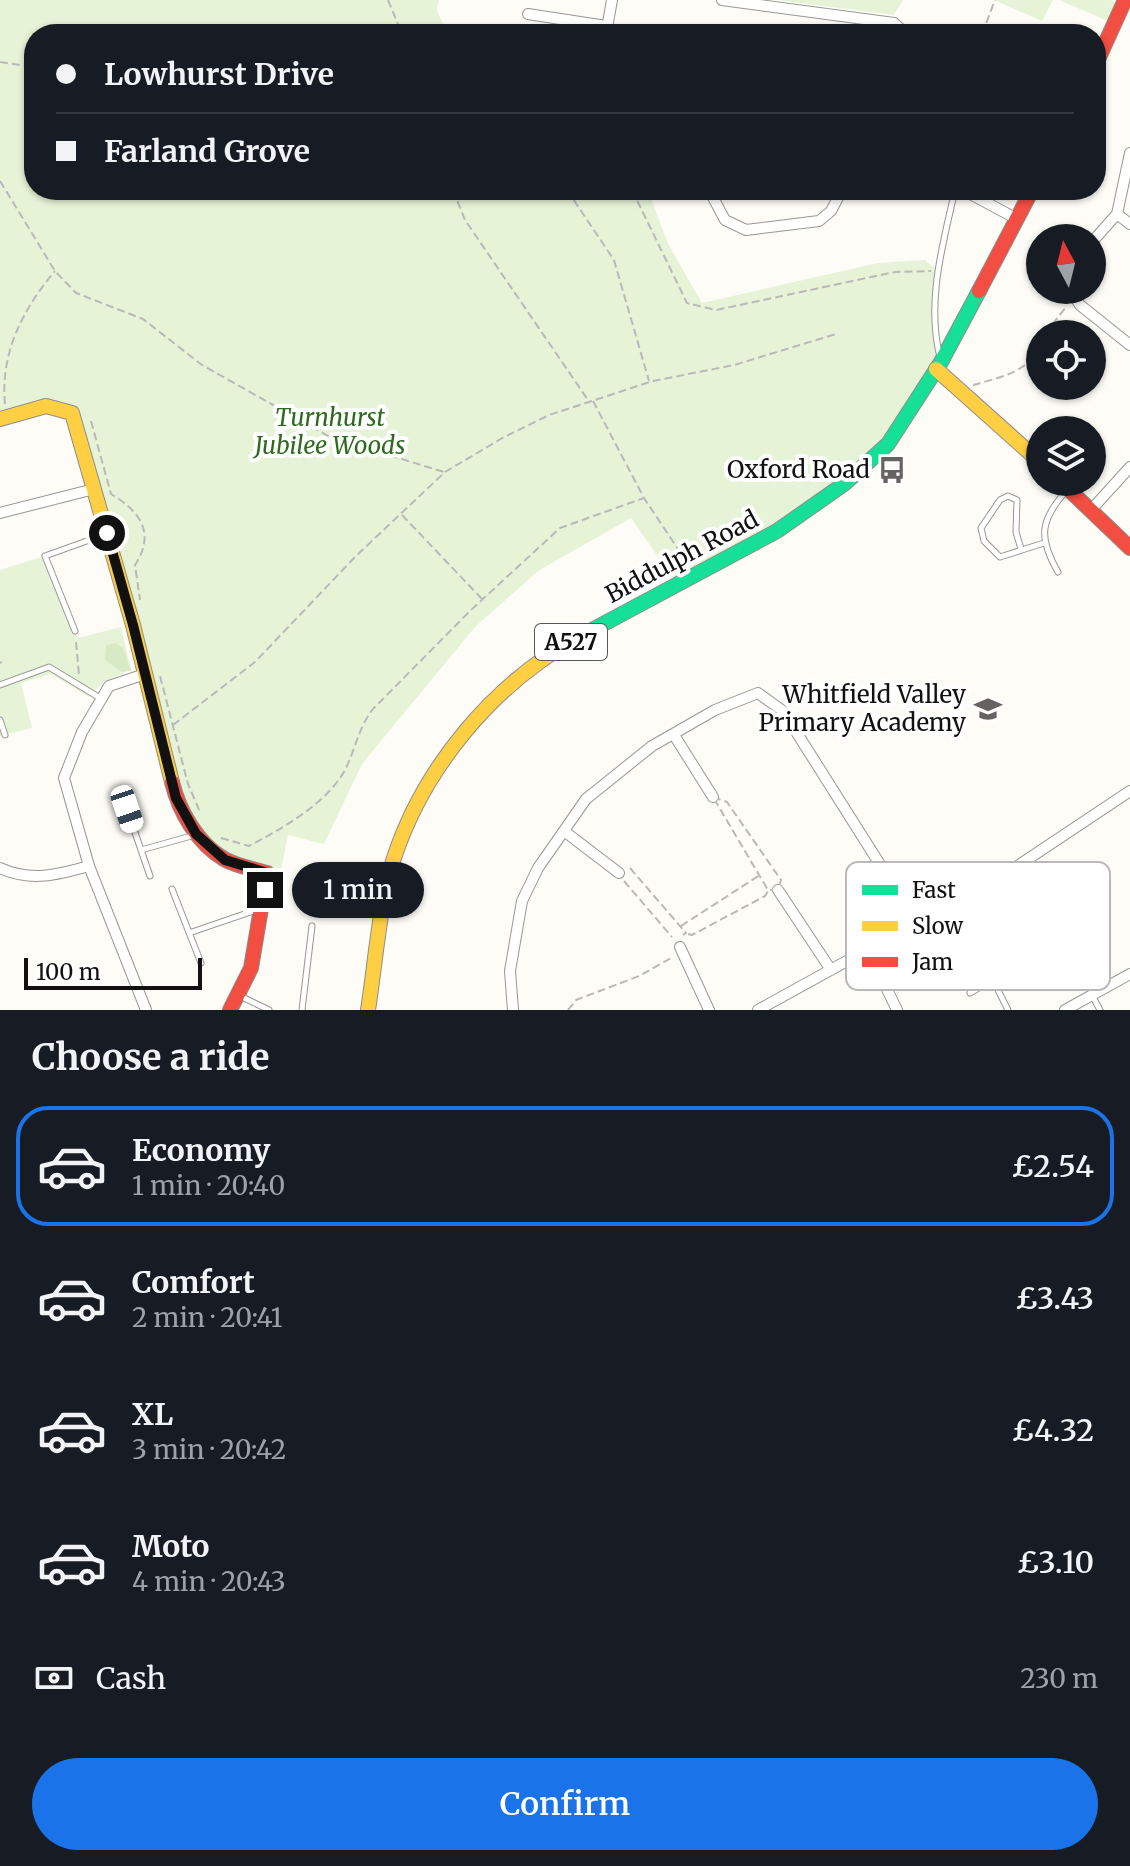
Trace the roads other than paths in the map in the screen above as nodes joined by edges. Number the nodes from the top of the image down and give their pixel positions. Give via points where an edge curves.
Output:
1 (612, 0) edge
2 (722, 0) edge
3 (1125, 0) edge
4 (528, 14) dead end
5 (577, 24) edge
6 (607, 24) edge
7 (895, 24) edge
8 (1106, 42) edge
9 (1130, 153) edge
10 (714, 200) edge
11 (837, 200) edge
12 (953, 200) edge
13 (982, 200) edge
14 (1027, 200) edge
15 (1117, 214) junction
16 (1017, 219) junction
17 (1130, 224) edge
18 (1106, 226) edge
19 (1083, 304) edge
20 (1130, 345) edge
21 (939, 366) junction
22 (4, 418) edge
23 (1026, 450) edge
24 (1130, 467) edge
25 (94, 489) junction
26 (1058, 496) edge
27 (1075, 496) edge
28 (1091, 510) junction
29 (0, 513) edge
30 (107, 533) junction
31 (1044, 543) junction
32 (1130, 548) edge
33 (1021, 549) junction
34 (1058, 572) dead end
35 (75, 631) road end
36 (145, 674) junction
37 (0, 685) edge
38 (100, 698) junction
39 (0, 720) edge
40 (5, 735) dead end
41 (674, 735) junction
42 (1130, 791) edge
43 (713, 797) road end
44 (127, 809) dead end
45 (201, 829) junction
46 (564, 831) junction
47 (141, 850) junction
48 (878, 862) edge
49 (1024, 862) edge
50 (89, 866) junction
51 (0, 868) edge
52 (619, 873) road end
53 (150, 876) dead end
54 (172, 889) dead end
55 (773, 890) road end
56 (263, 908) junction
57 (312, 926) dead end
58 (189, 933) junction
59 (681, 950) road end
60 (846, 962) edge
61 (201, 963) dead end
62 (831, 970) junction
63 (1130, 974) edge
64 (1110, 986) edge
65 (887, 990) edge
66 (975, 990) edge
67 (998, 990) edge
68 (1102, 990) edge
69 (970, 993) dead end
70 (239, 995) junction
71 (1092, 996) junction
72 (146, 1010) edge
73 (230, 1010) edge
74 (269, 1010) edge
75 (302, 1010) edge
76 (368, 1010) edge
77 (513, 1010) edge
78 (709, 1010) edge
79 (758, 1010) edge
80 (897, 1010) edge
81 (1008, 1010) edge
82 (1065, 1010) edge
83 (1100, 1010) edge

1 - 6 street
2 - 7 street
3 - 8 main road
4 - 5 street
9 - 15 street
10 - 11 street via 725,220 746,230 819,221
12 - 21 lane via 937,271 934,327
13 - 16 street
14 - 16 main road, Biddulph Road / A527
15 - 17 street
15 - 18 street
16 - 21 main road, Biddulph Road / A527
19 - 20 street
21 - 23 main road
21 - 76 main road, Biddulph Road / A527 via 888,444 844,484 777,531 557,649 482,712 427,781 393,860
22 - 25 main road via 46,406 72,413
24 - 28 street
25 - 29 street
25 - 30 main road
26 - 31 lane
27 - 28 main road
28 - 32 main road
30 - 35 lane via 45,556
30 - 36 main road
31 - 33 lane
31 - 34 lane
33 - 33 lane via 1000,557 984,541 981,528 1008,496 1017,500
36 - 38 street via 120,680
36 - 45 main road via 176,798
37 - 38 lane via 49,667
38 - 50 street via 64,778
39 - 40 lane
41 - 43 street
41 - 46 street via 607,780
41 - 48 street via 737,700 758,693 771,701 783,711
42 - 49 street
44 - 47 lane
45 - 47 lane
45 - 56 main road via 225,860 267,873
46 - 52 street
46 - 77 street via 522,901 510,971
47 - 53 lane
50 - 51 street via 36,878
50 - 72 street
54 - 58 lane
55 - 62 street
56 - 58 lane
56 - 70 main road via 251,968
57 - 75 lane
58 - 61 lane
59 - 78 street
60 - 62 street
62 - 79 street
63 - 64 street
65 - 80 street
66 - 69 lane
67 - 81 lane
68 - 71 street
70 - 73 main road
70 - 74 lane
71 - 82 street
71 - 83 lane

